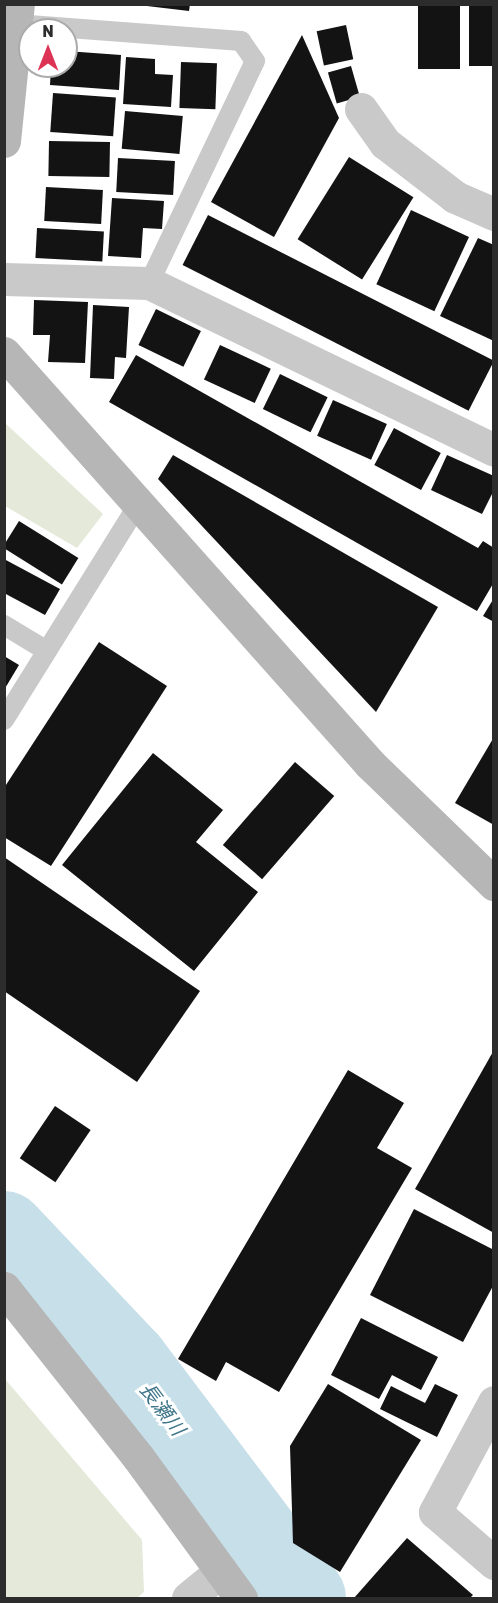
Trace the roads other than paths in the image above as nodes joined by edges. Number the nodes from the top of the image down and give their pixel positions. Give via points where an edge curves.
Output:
1 (17, 14) edge
2 (361, 109) dead end
3 (4, 141) edge
4 (494, 214) edge
5 (4, 279) edge
6 (149, 283) junction
7 (4, 353) edge
8 (494, 450) edge
9 (139, 504) junction
10 (4, 625) edge
11 (47, 651) junction
12 (4, 720) edge
13 (494, 884) edge
14 (4, 1288) edge
15 (494, 1402) edge
16 (494, 1563) edge
17 (221, 1571) junction
18 (188, 1599) edge
19 (241, 1599) edge

1 - 3 street
1 - 6 lane via 240,41 255,61
2 - 4 street via 385,143 455,197
5 - 6 street
6 - 8 street
7 - 9 street
9 - 11 lane
9 - 13 street via 370,764
10 - 11 lane
11 - 12 lane
14 - 17 street via 102,1410
15 - 16 street via 435,1512
17 - 18 street
17 - 19 street

